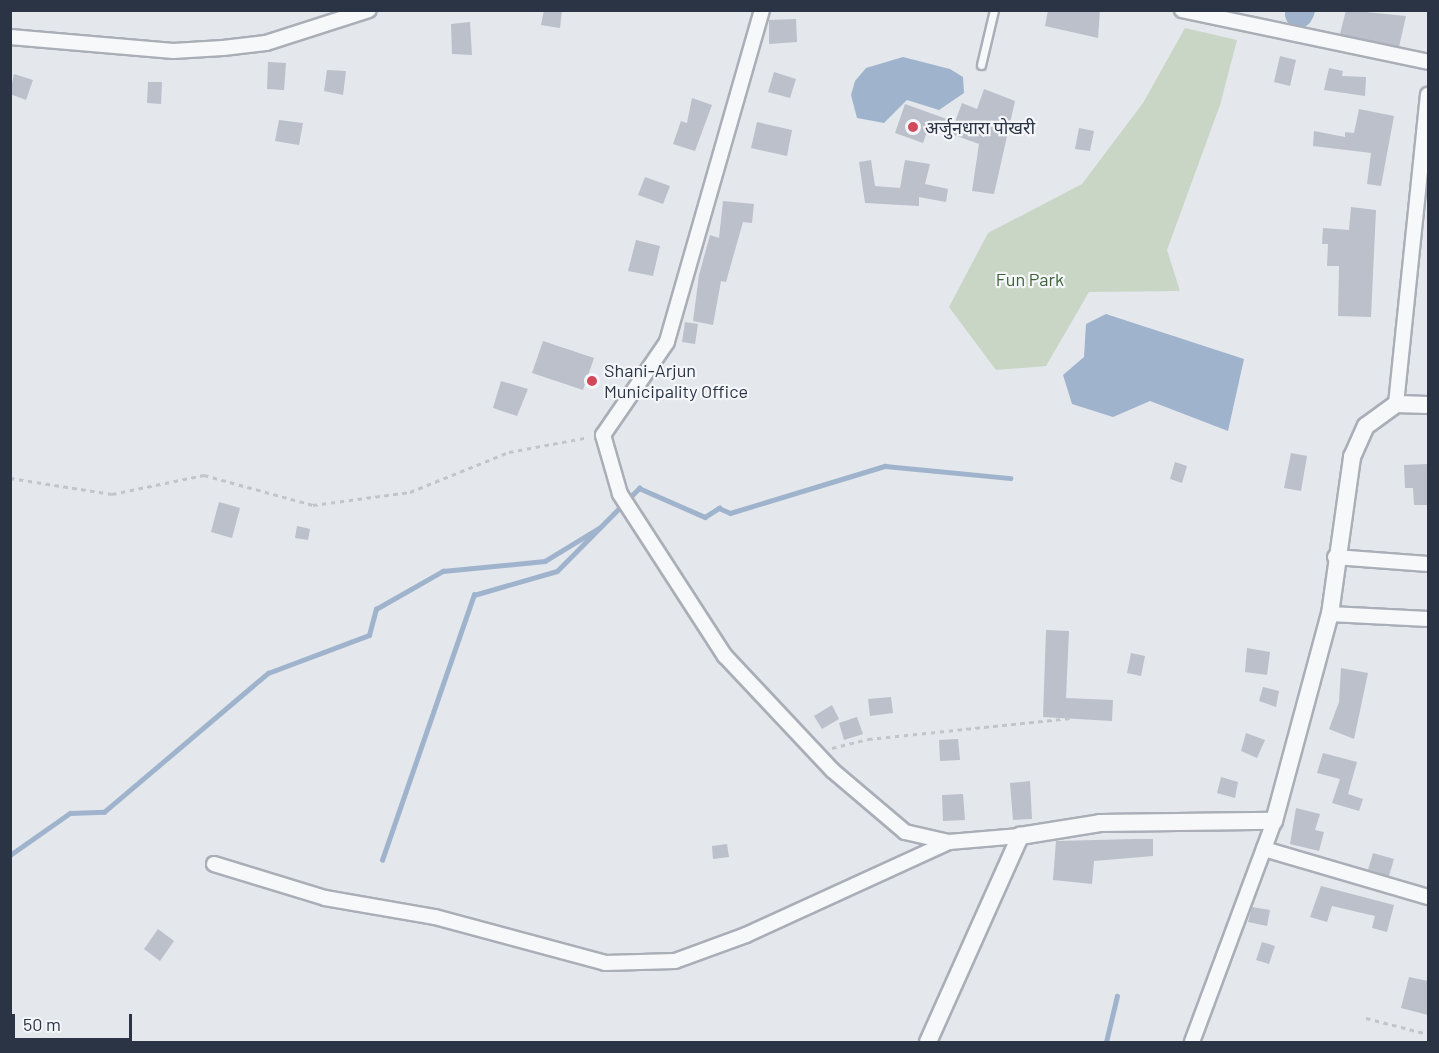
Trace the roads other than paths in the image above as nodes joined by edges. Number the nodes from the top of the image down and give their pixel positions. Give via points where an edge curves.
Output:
1 (369, 10) edge
2 (762, 10) edge
3 (993, 10) edge
4 (1192, 11) edge
5 (10, 38) edge
6 (1428, 62) edge
7 (981, 65) dead end
8 (1428, 94) edge
9 (1396, 404) junction
10 (1428, 405) edge
11 (1335, 557) junction
12 (1428, 564) edge
13 (1330, 614) junction
14 (1428, 619) edge
15 (1274, 821) junction
16 (1020, 836) junction
17 (949, 842) junction
18 (1264, 849) junction
19 (214, 864) dead end
20 (1428, 897) edge
21 (928, 1042) edge
22 (1192, 1042) edge

1 - 5 street via 266,43 223,48 173,51
2 - 17 street via 667,342 603,435 620,494 725,656 816,753 905,832
3 - 7 lane
4 - 6 street
8 - 9 street
9 - 10 street
9 - 11 street via 1366,426 1352,457
11 - 12 street
11 - 13 street
13 - 14 street
13 - 15 street
15 - 16 street via 1100,823
15 - 18 street
16 - 17 street
16 - 21 street
17 - 19 street via 746,935 675,961 606,963 435,917 325,898
18 - 20 street
18 - 22 street

